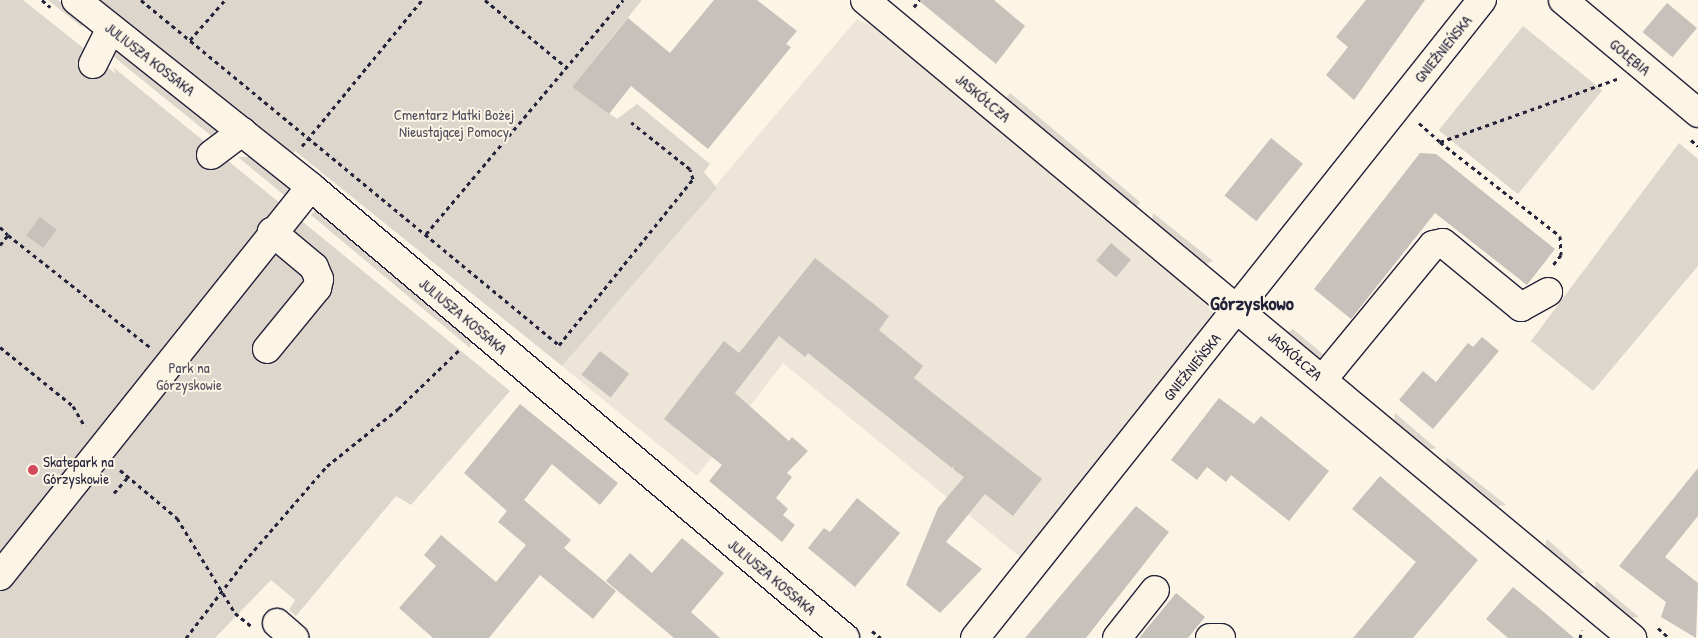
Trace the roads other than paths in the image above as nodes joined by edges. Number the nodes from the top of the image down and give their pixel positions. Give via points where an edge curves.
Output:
1 (76, 0) edge
2 (865, 0) edge
3 (1482, 0) edge
4 (1563, 0) edge
5 (111, 28) junction
6 (93, 64) dead end
7 (1698, 113) edge
8 (242, 132) junction
9 (211, 155) dead end
10 (311, 187) junction
11 (272, 232) junction
12 (1548, 292) road end
13 (1239, 308) junction
14 (267, 349) dead end
15 (1323, 380) junction
16 (0, 576) edge
17 (1155, 590) dead end
18 (845, 638) edge
19 (975, 638) edge
20 (1117, 638) edge
21 (1210, 638) edge
22 (1221, 638) edge
23 (1632, 638) edge

1 - 5 street, JULIUSZA KOSSAKA
2 - 13 street, JASKÓŁCZA
3 - 13 street, GNIEŹNIEŃSKA
4 - 7 street, GOŁĘBIA
5 - 6 street
5 - 8 street, JULIUSZA KOSSAKA
8 - 9 street
8 - 10 street, JULIUSZA KOSSAKA
10 - 11 street
10 - 18 street, JULIUSZA KOSSAKA
11 - 14 street via 314,267 319,279 317,288
11 - 16 street
12 - 15 street via 1521,307 1443,243 1433,245
13 - 15 street, JASKÓŁCZA
13 - 19 street, GNIEŹNIEŃSKA
15 - 23 street, JASKÓŁCZA
17 - 20 street
21 - 22 street

